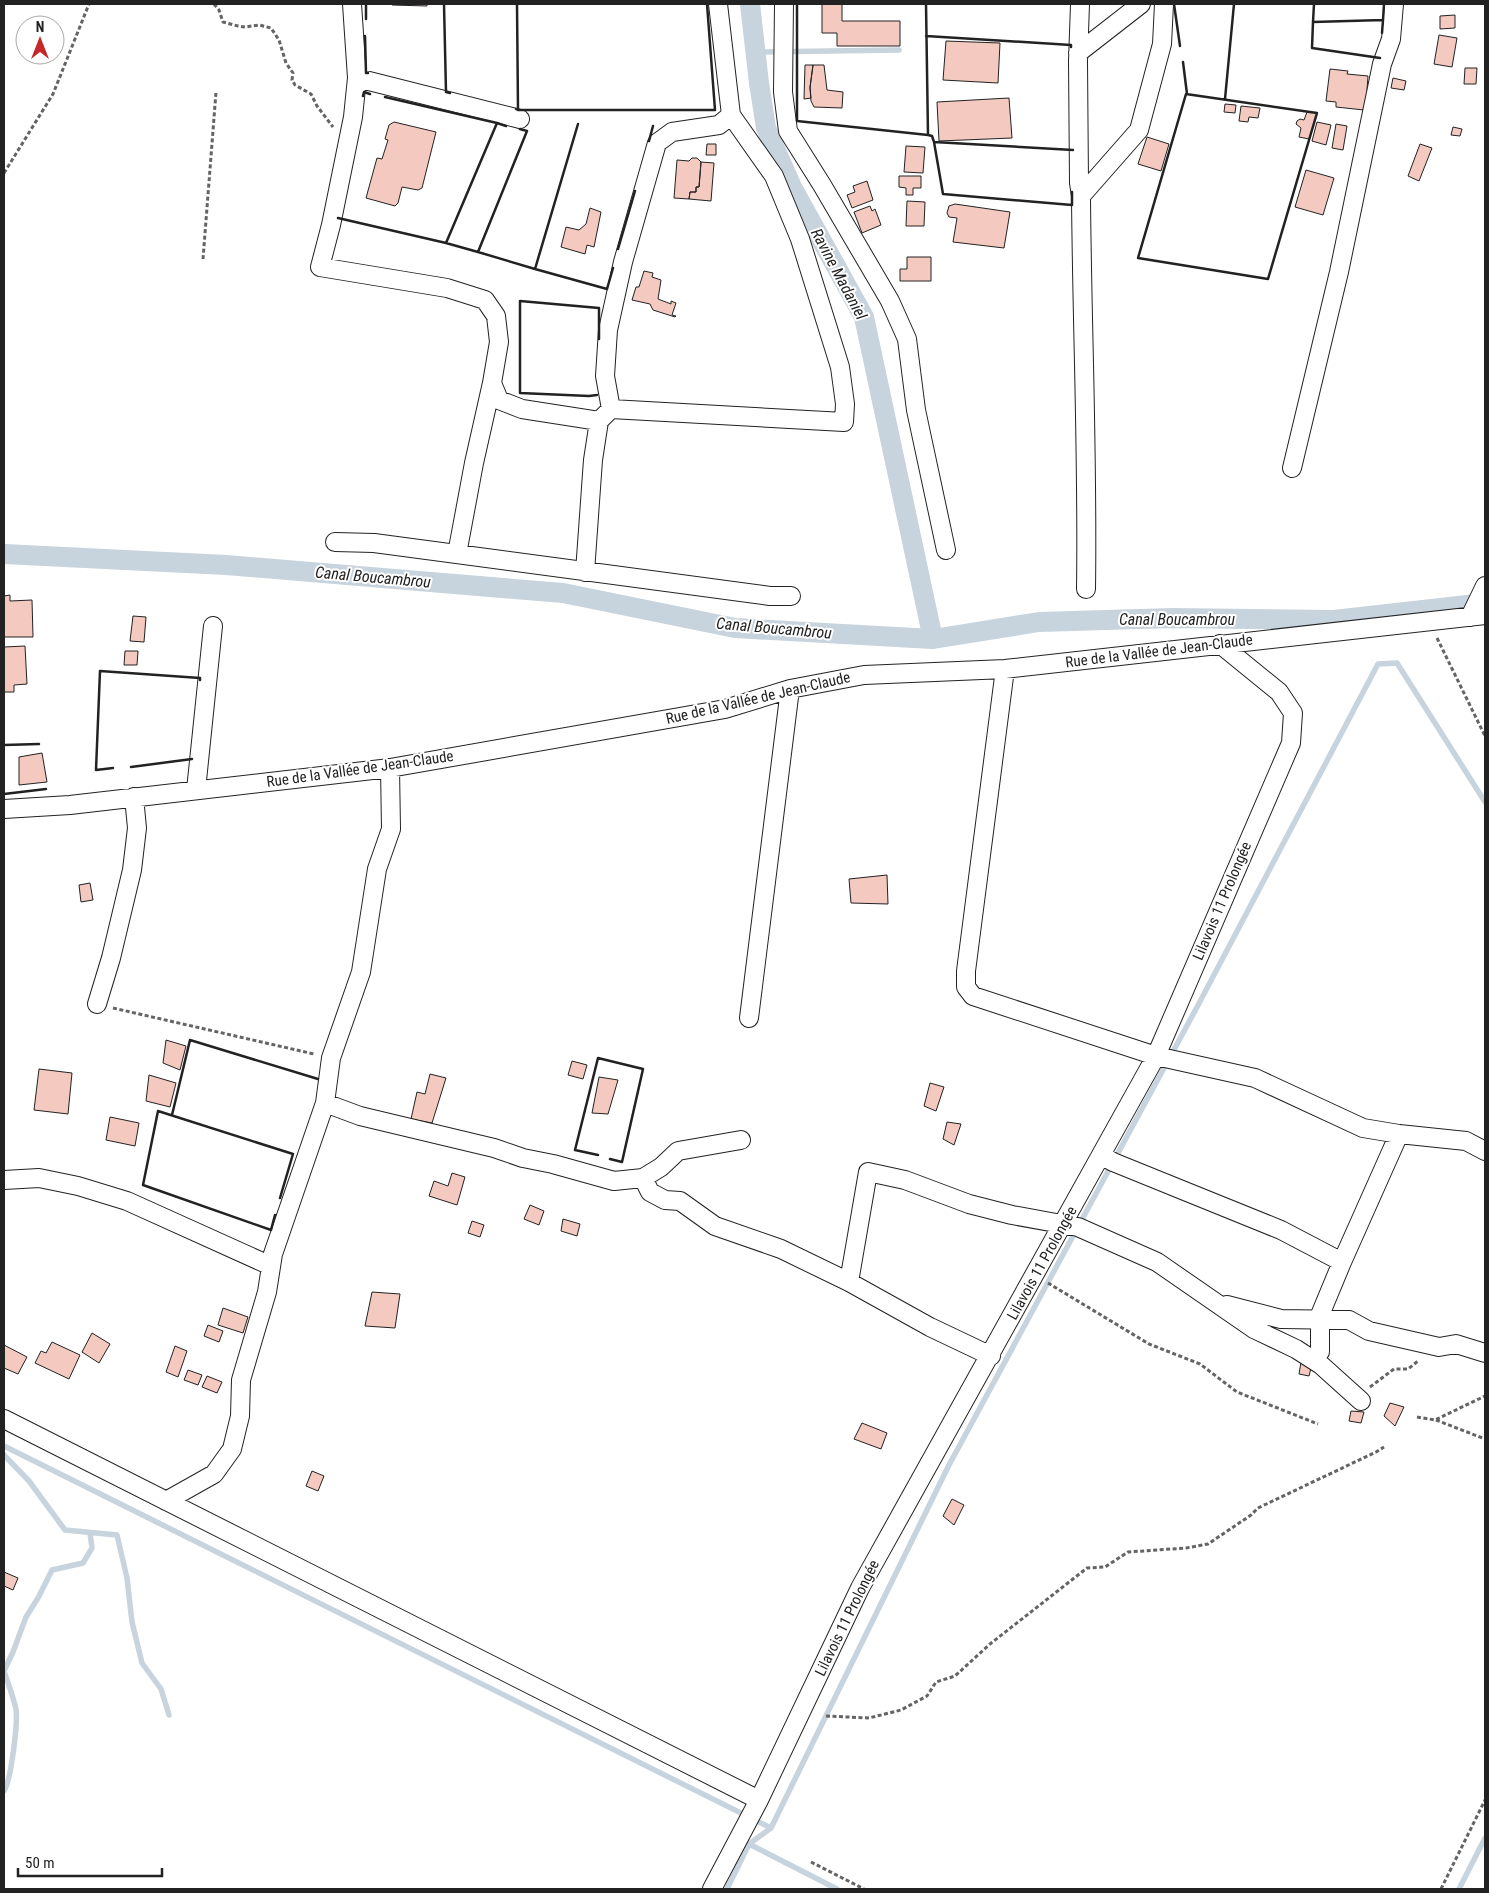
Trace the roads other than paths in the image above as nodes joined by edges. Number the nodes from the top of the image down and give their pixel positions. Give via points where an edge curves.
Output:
1 (352, 4) edge
2 (718, 4) edge
3 (784, 4) edge
4 (1080, 4) edge
5 (1141, 4) edge
6 (1164, 4) edge
7 (1394, 4) edge
8 (1078, 53) junction
9 (357, 78) junction
10 (731, 115) junction
11 (520, 119) dead end
12 (1081, 196) junction
13 (492, 383) junction
14 (605, 415) junction
15 (1292, 468) dead end
16 (335, 542) dead end
17 (946, 550) dead end
18 (457, 554) junction
19 (586, 572) junction
20 (1485, 586) edge
21 (1086, 589) dead end
22 (791, 596) dead end
23 (1478, 616) edge
24 (213, 626) dead end
25 (1220, 644) junction
26 (1005, 669) junction
27 (790, 689) junction
28 (390, 768) junction
29 (196, 790) junction
30 (134, 797) junction
31 (4, 809) edge
32 (98, 1004) road end
33 (749, 1018) dead end
34 (1156, 1056) junction
35 (326, 1103) junction
36 (1399, 1134) junction
37 (741, 1140) dead end
38 (1485, 1151) edge
39 (1101, 1156) junction
40 (643, 1178) junction
41 (4, 1180) edge
42 (1063, 1224) junction
43 (1342, 1262) junction
44 (271, 1266) junction
45 (849, 1282) junction
46 (1212, 1300) junction
47 (1320, 1319) junction
48 (1483, 1350) edge
49 (991, 1356) junction
50 (1313, 1359) junction
51 (1358, 1398) road end
52 (4, 1419) edge
53 (166, 1501) junction
54 (759, 1800) junction
55 (712, 1889) edge

1 - 9 street
2 - 10 street
3 - 17 street via 783,92 788,131 890,301 906,339 916,410
4 - 8 street
5 - 8 street
6 - 12 street via 1162,44 1139,130
7 - 15 street via 1391,39 1382,64 1339,272
8 - 12 street
9 - 11 street
9 - 13 street via 353,117 320,267 447,288 485,300 496,316 499,342
10 - 14 street via 719,125 672,132 657,143 623,262 608,330
10 - 14 street via 774,176 800,238 840,367 844,422
12 - 21 street
13 - 14 street via 499,400 522,408
13 - 18 street
14 - 19 street via 593,460
16 - 18 street via 374,543
18 - 19 street
19 - 22 street
20 - 23 street
23 - 25 street, Rue de la Vallée de Jean-Claude
24 - 29 street
25 - 26 street, Rue de la Vallée de Jean-Claude
25 - 34 street, Lilavois 11 Prolongée via 1279,692 1293,713 1291,743
26 - 27 street, Rue de la Vallée de Jean-Claude via 864,675
26 - 34 street via 966,987 973,996
27 - 28 street, Rue de la Vallée de Jean-Claude via 725,709
27 - 33 street
28 - 29 street, Rue de la Vallée de Jean-Claude
28 - 35 street via 391,829 377,869 361,972 332,1058
29 - 30 street, Rue de la Vallée de Jean-Claude
30 - 31 street, Rue de la Vallée de Jean-Claude
30 - 32 street via 137,828 132,870
34 - 36 street via 1256,1078 1363,1128
34 - 39 street, Lilavois 11 Prolongée
35 - 40 street via 360,1116 494,1148 614,1182
35 - 44 street
36 - 38 street via 1466,1142
36 - 43 street
37 - 40 street via 678,1151
39 - 42 street, Lilavois 11 Prolongée
39 - 43 street via 1282,1230
40 - 45 street via 650,1192 665,1200 680,1202 714,1226 781,1249
41 - 44 street via 39,1178 127,1201
42 - 45 street via 968,1204 905,1180 868,1172
42 - 46 street via 1158,1262
42 - 49 street, Lilavois 11 Prolongée
43 - 47 street
44 - 53 street via 267,1292 241,1380 240,1416 232,1449 214,1474
45 - 49 street
46 - 47 street via 1281,1319
46 - 50 street via 1254,1329
47 - 48 street via 1349,1320 1369,1332 1439,1347 1456,1344
47 - 50 street via 1320,1352
49 - 54 street, Lilavois 11 Prolongée via 860,1588
50 - 51 street
52 - 53 street
53 - 54 street
54 - 55 street, Lilavois 11 Prolongée

